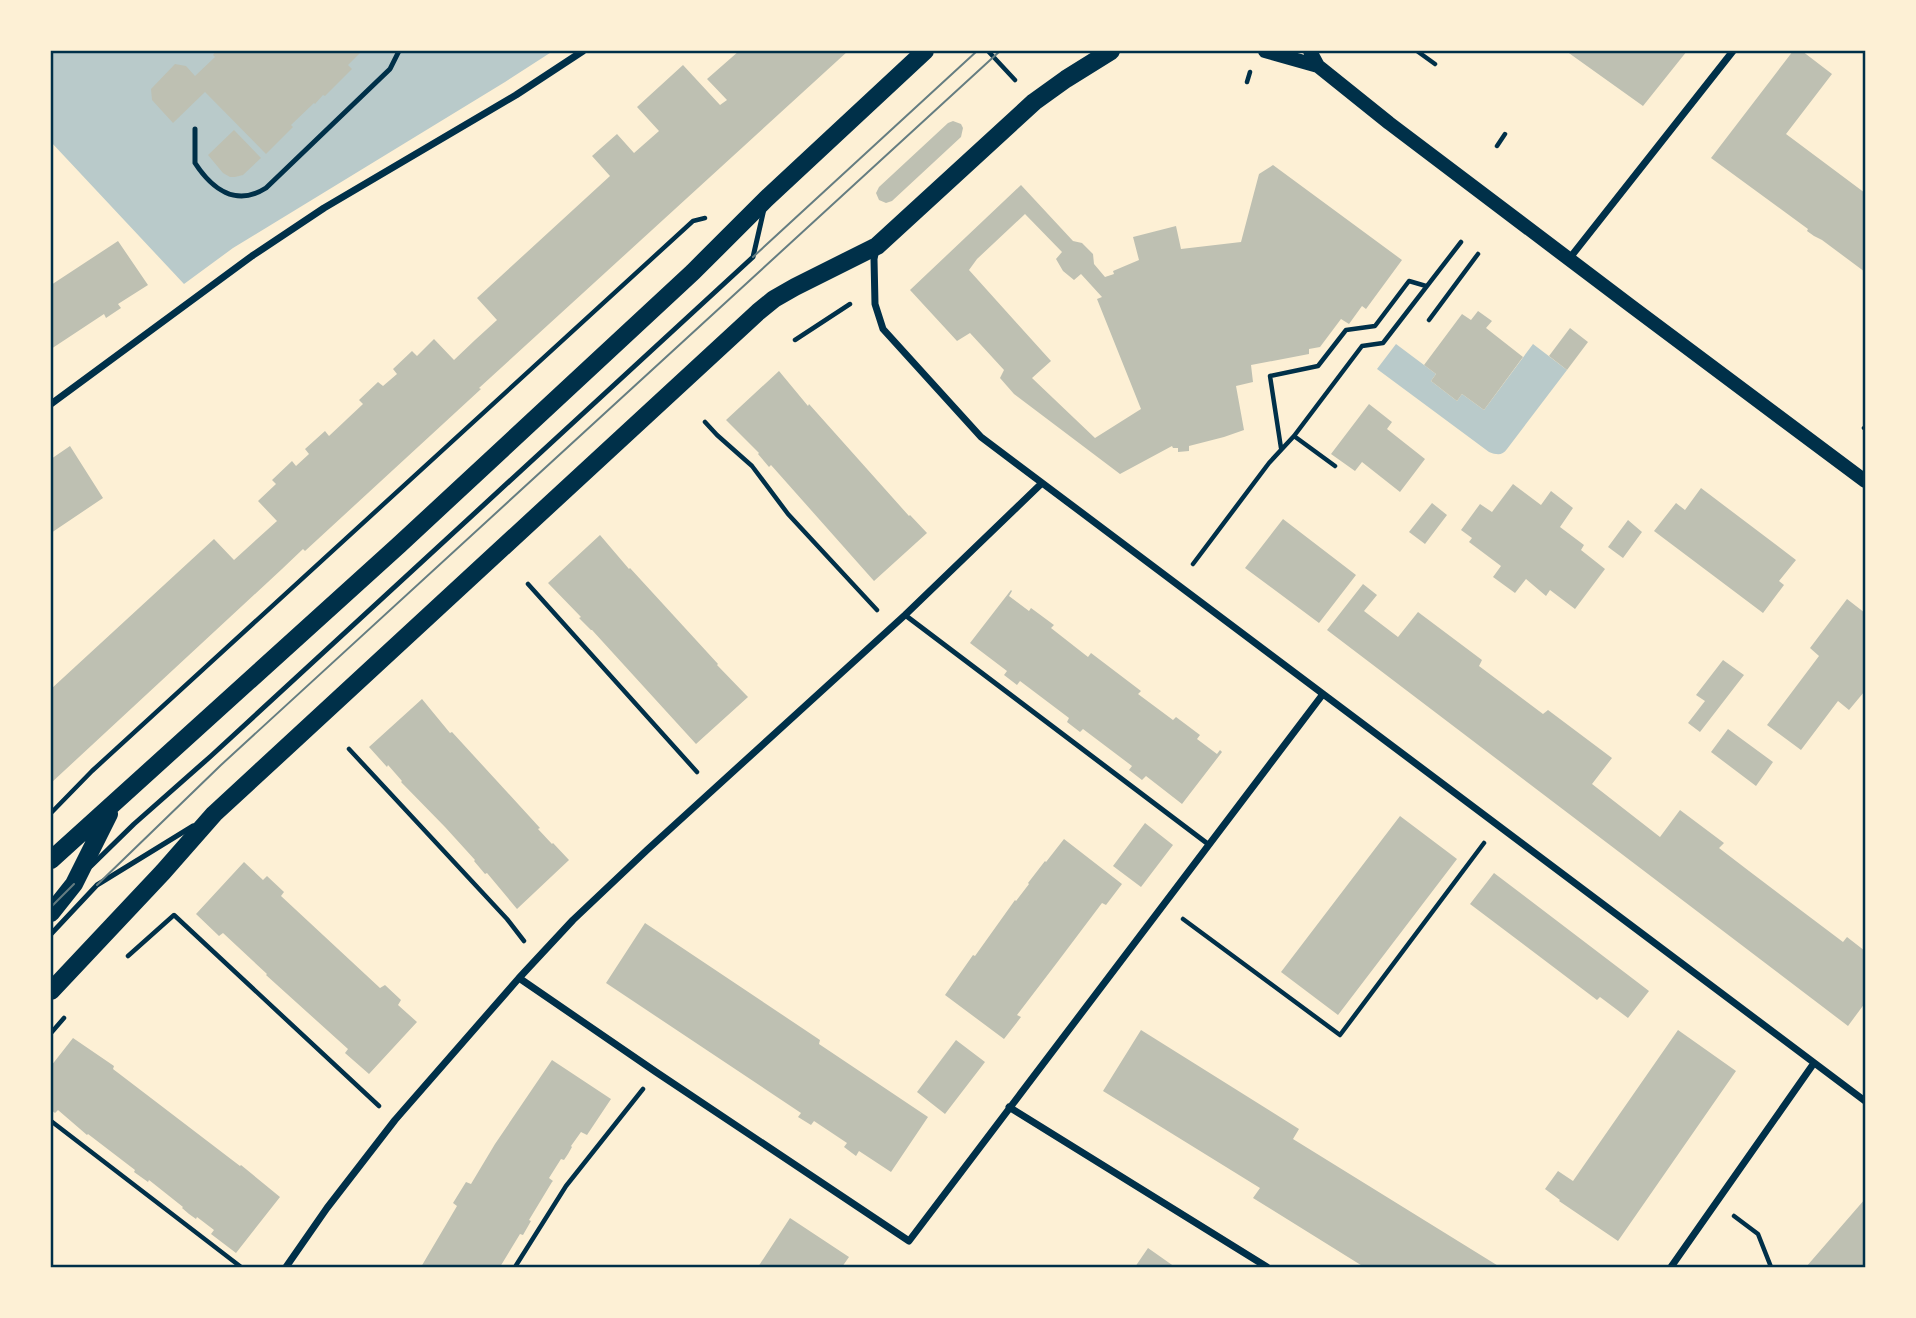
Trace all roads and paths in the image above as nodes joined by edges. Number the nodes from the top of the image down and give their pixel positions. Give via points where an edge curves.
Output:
1 (399, 51) edge
2 (583, 51) edge
3 (925, 51) edge
4 (988, 51) edge
5 (1111, 51) edge
6 (1265, 51) edge
7 (1310, 51) edge
8 (1417, 51) edge
9 (1733, 51) edge
10 (1435, 64) dead end
11 (1318, 66) junction
12 (1022, 89) dead end
13 (195, 129) dead end
14 (1505, 134) dead end
15 (1497, 146) dead end
16 (766, 199) junction
17 (705, 218) dead end
18 (1461, 242) dead end
19 (877, 246) junction
20 (1478, 254) dead end
21 (1569, 259) junction
22 (1427, 286) junction
23 (874, 289) junction
24 (1429, 320) dead end
25 (795, 340) dead end
26 (51, 404) edge
27 (705, 422) dead end
28 (1294, 436) junction
29 (1281, 449) junction
30 (1335, 466) dead end
31 (1863, 474) edge
32 (1042, 483) junction
33 (1194, 564) dead end
34 (528, 584) dead end
35 (905, 615) junction
36 (892, 627) junction
37 (1323, 694) junction
38 (349, 749) dead end
39 (713, 791) junction
40 (114, 804) junction
41 (51, 813) edge
42 (214, 814) junction
43 (1497, 825) junction
44 (1208, 844) junction
45 (51, 860) edge
46 (74, 884) junction
47 (1163, 904) junction
48 (51, 913) edge
49 (174, 915) dead end
50 (51, 934) edge
51 (538, 958) junction
52 (519, 978) junction
53 (51, 991) edge
54 (1814, 1063) junction
55 (656, 1072) junction
56 (1865, 1101) edge
57 (1009, 1107) junction
58 (51, 1121) edge
59 (395, 1121) junction
60 (1717, 1202) junction
61 (241, 1267) edge
62 (286, 1267) edge
63 (515, 1267) edge
64 (1267, 1267) edge
65 (1671, 1267) edge
66 (1771, 1267) edge

1 - 13 lane via 390,69 257,194 227,193 198,168 194,163
2 - 26 street via 324,208
3 - 16 main road
4 - 12 path
5 - 19 main road via 1034,102
6 - 11 main road
7 - 11 main road
8 - 10 path
9 - 21 street
11 - 21 main road
14 - 15 path
16 - 40 main road via 683,282
16 - 46 lane via 753,257
17 - 41 path via 693,221 662,249
18 - 22 path
19 - 23 street
19 - 42 main road via 795,287 758,312
20 - 24 path
21 - 31 main road
22 - 28 path via 1383,343 1362,346
22 - 29 path via 1409,281 1375,326 1346,330 1318,366 1270,376
23 - 25 path
23 - 32 street via 883,329 981,437
27 - 36 path via 752,466 788,514
28 - 29 path
28 - 30 path
29 - 33 path
32 - 35 street
32 - 37 street
34 - 39 path
35 - 36 street
35 - 44 lane
36 - 39 street
37 - 43 street
37 - 44 street
38 - 51 path
39 - 51 street
40 - 45 main road
40 - 46 main road
42 - 50 lane via 97,885
42 - 53 main road
43 - 47 path via 1340,1035
43 - 54 street
44 - 47 street
46 - 48 main road
47 - 57 street
49 - 59 path
51 - 52 street
52 - 55 street
52 - 59 street
54 - 56 street
54 - 60 street
55 - 57 street via 909,1241
55 - 63 path via 566,1186
57 - 64 street
58 - 61 path
59 - 62 street
60 - 65 street
60 - 66 path via 1758,1234

